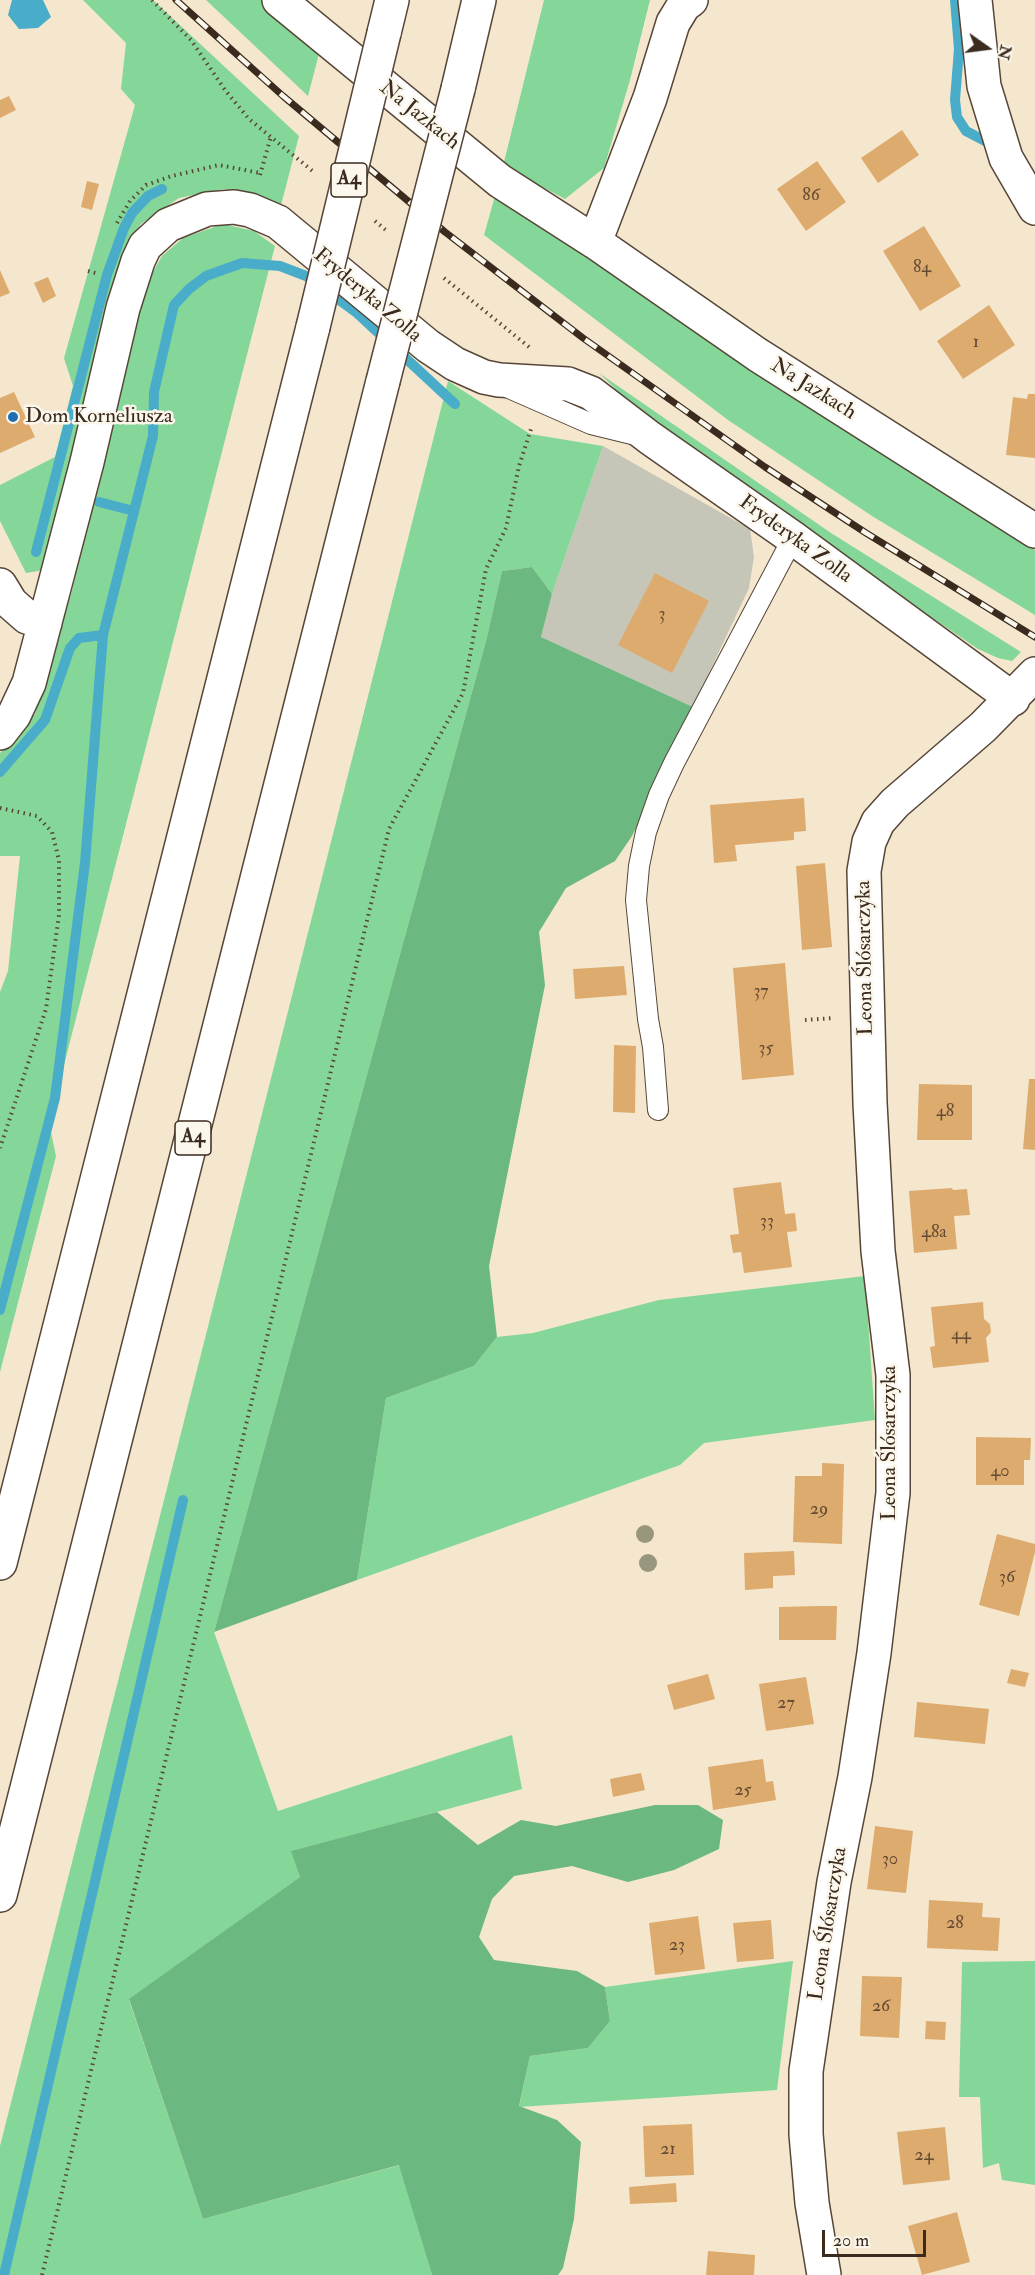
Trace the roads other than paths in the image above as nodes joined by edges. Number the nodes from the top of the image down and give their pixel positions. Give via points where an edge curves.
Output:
1 (279, 0) edge
2 (392, 0) edge
3 (479, 0) edge
4 (691, 0) edge
5 (975, 0) edge
6 (1035, 208) edge
7 (595, 242) junction
8 (484, 377) junction
9 (650, 438) junction
10 (1035, 531) edge
11 (793, 538) junction
12 (0, 585) edge
13 (45, 623) junction
14 (1035, 674) edge
15 (1013, 699) junction
16 (0, 733) edge
17 (658, 1110) dead end
18 (0, 1563) edge
19 (0, 1895) edge
20 (824, 2275) edge

1 - 7 main road, Na Jazkach via 500,181
2 - 18 main road, A4, bridge
3 - 19 main road, A4, bridge
4 - 7 main road via 673,23 650,98
5 - 6 main road via 984,86 1006,158
7 - 10 main road, Na Jazkach via 758,355
8 - 9 lane via 591,424
8 - 9 main road, Fryderyka Zolla via 579,387 611,406
8 - 13 main road, Fryderyka Zolla via 428,346 278,222 234,207 207,209 180,218 145,246 138,261
9 - 11 main road, Fryderyka Zolla
11 - 15 main road, Fryderyka Zolla
11 - 17 lane via 680,752 646,832 636,900
12 - 13 main road via 19,610
13 - 16 main road, Fryderyka Zolla via 22,700
14 - 15 main road, Leona Ślósarczyka
15 - 20 main road, Leona Ślósarczyka via 895,802 878,822 869,842 864,871 878,1251 893,1375 893,1493 874,1653 806,2071 812,2203

